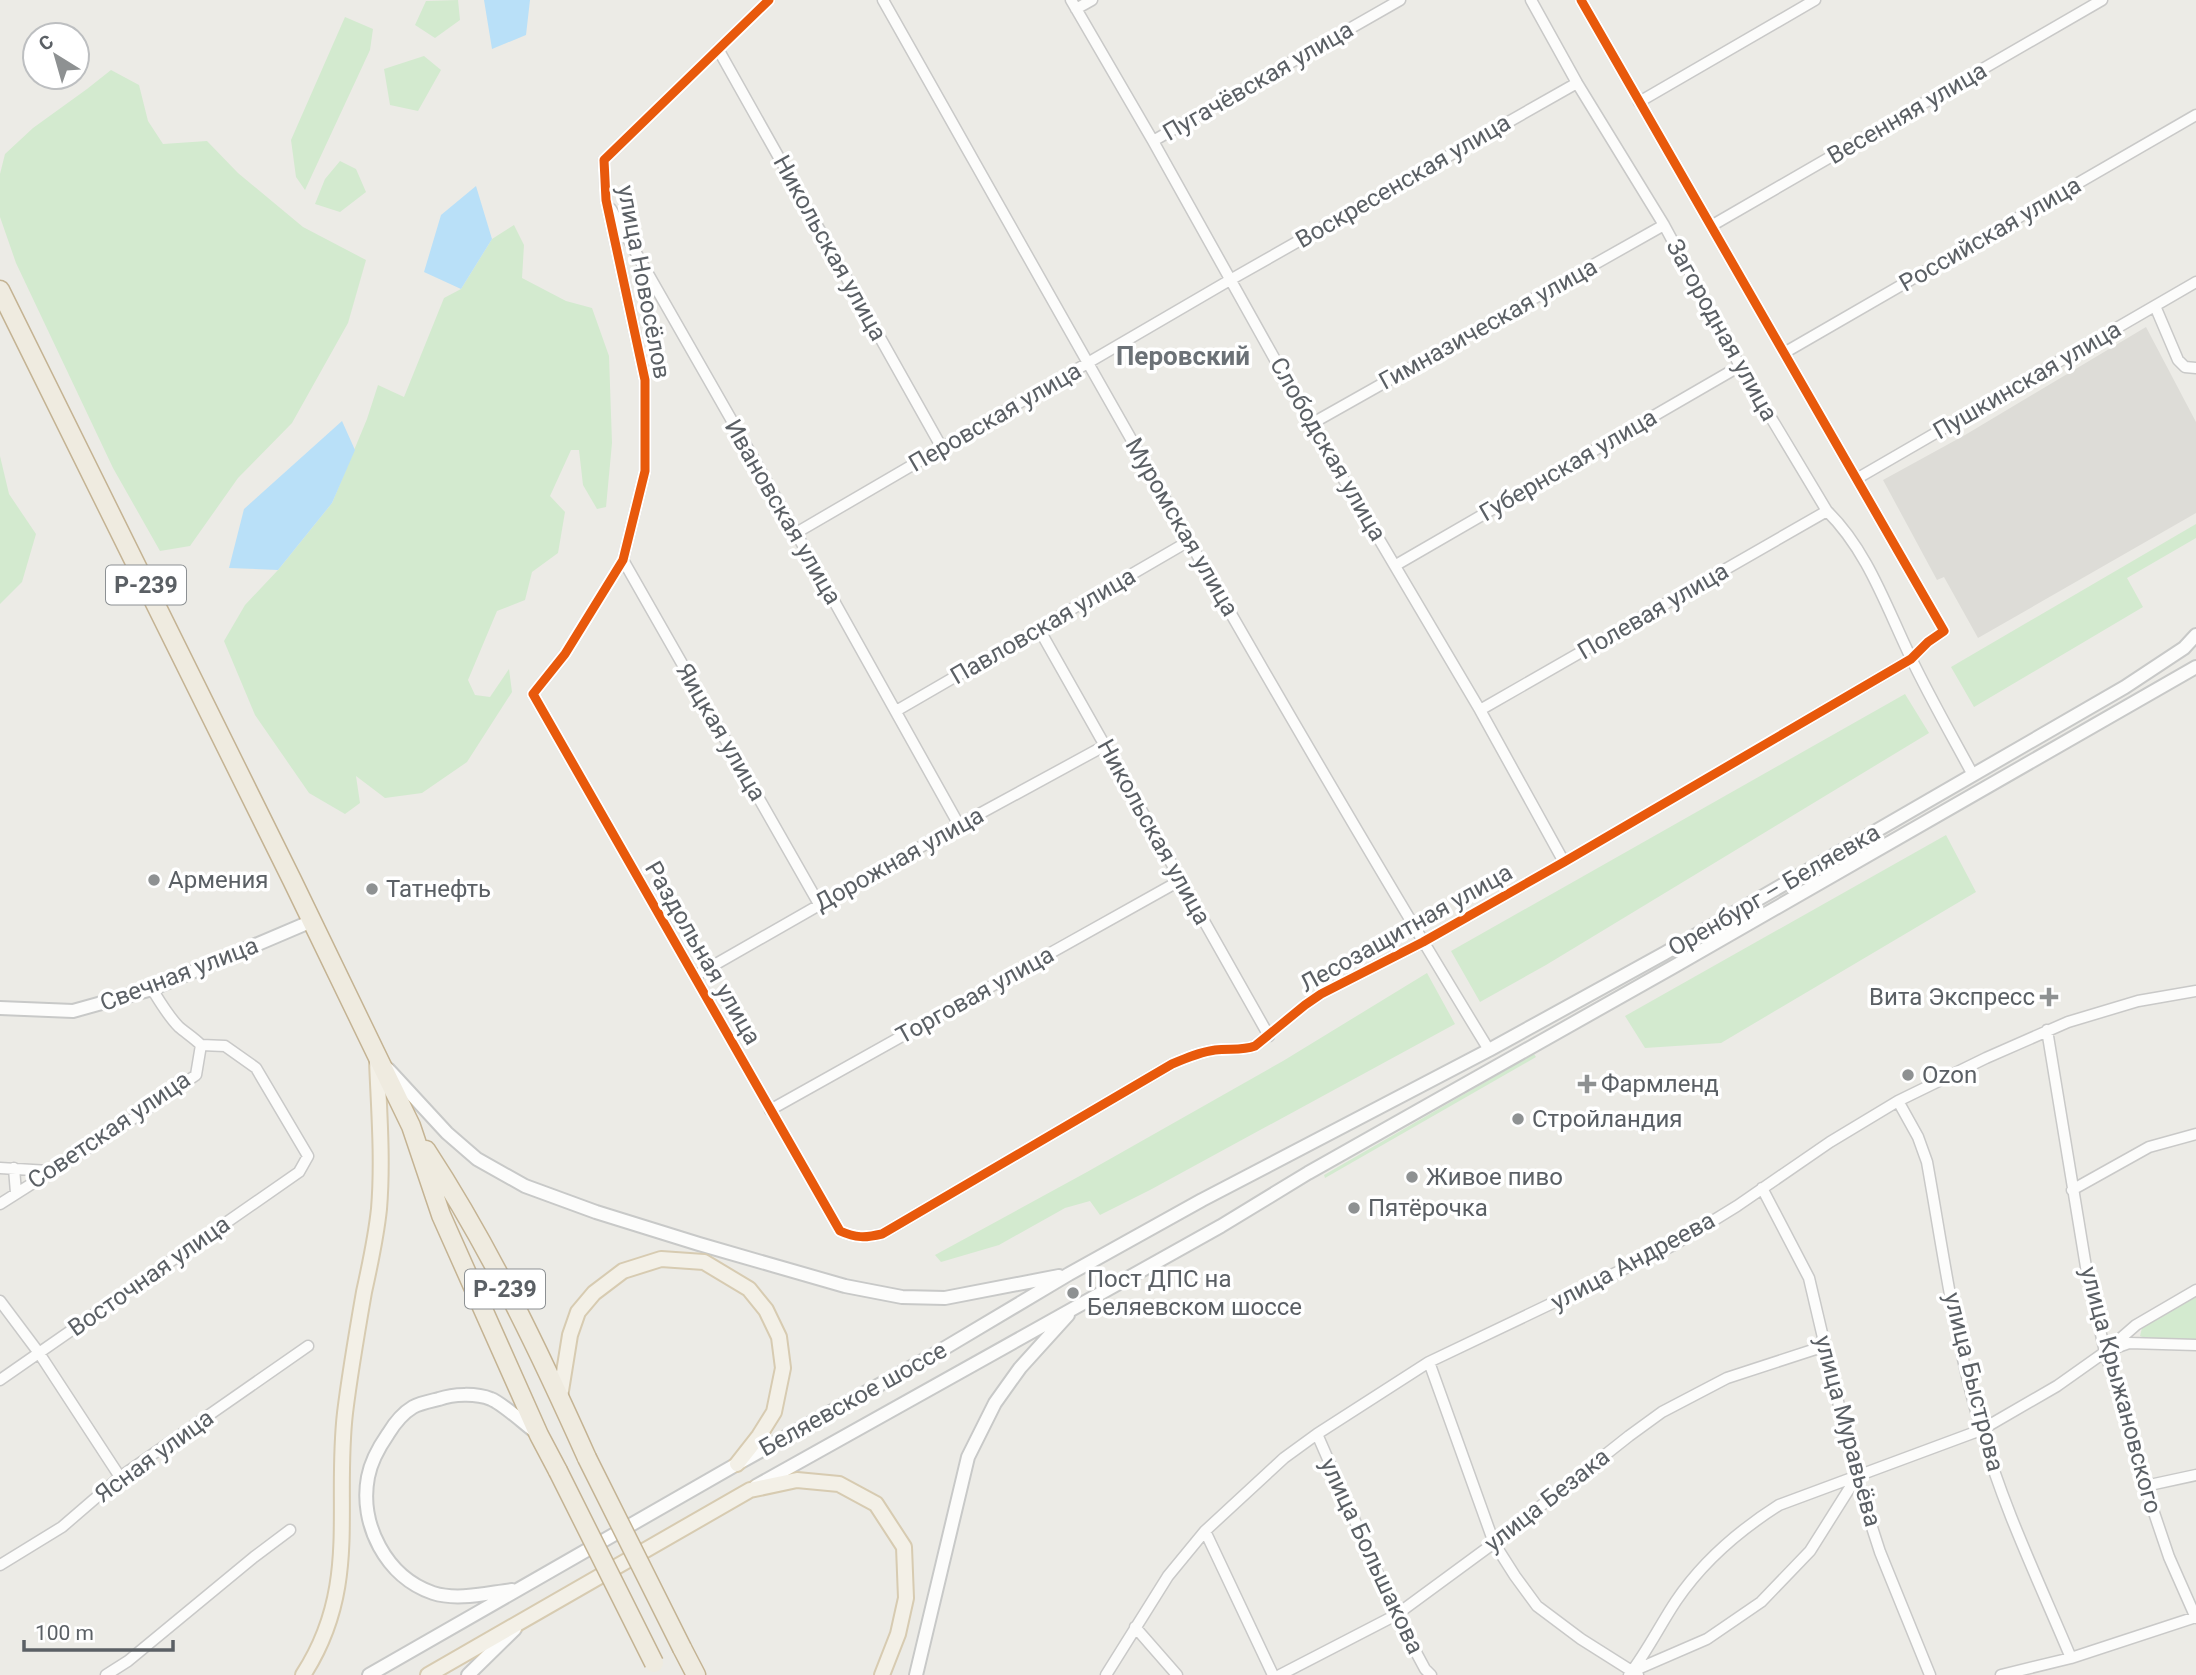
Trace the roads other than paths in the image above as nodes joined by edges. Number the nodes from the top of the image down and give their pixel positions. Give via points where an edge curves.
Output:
1 (769, 0) edge
2 (883, 0) edge
3 (1092, 0) edge
4 (1400, 0) edge
5 (1531, 0) edge
6 (1581, 0) edge
7 (1815, 0) edge
8 (2102, 0) edge
9 (1073, 5) edge
10 (718, 49) junction
11 (1577, 83) junction
12 (1639, 102) junction
13 (2196, 115) edge
14 (1153, 141) junction
15 (606, 200) junction
16 (1664, 225) junction
17 (1711, 226) junction
18 (1230, 280) junction
19 (2196, 282) edge
20 (0, 290) edge
21 (2155, 306) junction
22 (1784, 353) junction
23 (1088, 363) junction
24 (1740, 366) junction
25 (2196, 368) edge
26 (1311, 424) junction
27 (942, 448) junction
28 (1858, 478) junction
29 (1827, 511) junction
30 (796, 533) junction
31 (1189, 541) junction
32 (623, 559) junction
33 (1396, 565) junction
34 (1039, 629) junction
35 (2196, 635) edge
36 (1911, 659) junction
37 (2196, 667) edge
38 (533, 694) joint
39 (1480, 710) junction
40 (896, 711) junction
41 (1106, 745) junction
42 (1973, 775) junction
43 (959, 825) junction
44 (1564, 862) junction
45 (1181, 880) junction
46 (819, 904) junction
47 (312, 921) junction
48 (1423, 942) junction
49 (695, 976) junction
50 (152, 989) junction
51 (2196, 991) edge
52 (0, 1008) edge
53 (2047, 1030) junction
54 (1269, 1036) junction
55 (201, 1045) junction
56 (1489, 1050) junction
57 (377, 1056) junction
58 (1898, 1101) junction
59 (770, 1110) junction
60 (411, 1126) junction
61 (1340, 1129) joint
62 (2196, 1134) edge
63 (1350, 1149) joint
64 (0, 1168) edge
65 (14, 1168) junction
66 (49, 1171) junction
67 (1762, 1188) junction
68 (2072, 1190) junction
69 (16, 1193) junction
70 (0, 1204) edge
71 (840, 1231) joint
72 (1069, 1274) junction
73 (2196, 1290) edge
74 (0, 1301) edge
75 (1075, 1307) junction
76 (2196, 1345) edge
77 (308, 1346) dead end
78 (1825, 1346) junction
79 (2105, 1352) junction
80 (39, 1353) junction
81 (1429, 1362) junction
82 (0, 1380) edge
83 (560, 1397) junction
84 (1981, 1430) junction
85 (1317, 1434) junction
86 (539, 1435) junction
87 (737, 1464) junction
88 (2196, 1475) edge
89 (120, 1477) junction
90 (1856, 1478) junction
91 (2145, 1486) junction
92 (750, 1490) junction
93 (290, 1530) dead end
94 (1205, 1531) junction
95 (1494, 1543) junction
96 (0, 1565) edge
97 (519, 1589) junction
98 (1396, 1615) junction
99 (528, 1617) junction
100 (2196, 1617) edge
101 (1135, 1628) junction
102 (2071, 1658) junction
103 (657, 1669) edge
104 (1633, 1674) edge
105 (106, 1675) edge
106 (303, 1675) edge
107 (369, 1675) edge
108 (428, 1675) edge
109 (468, 1675) edge
110 (696, 1675) edge
111 (883, 1675) edge
112 (916, 1675) edge
113 (1106, 1675) edge
114 (1177, 1675) edge
115 (1273, 1675) edge
116 (1280, 1675) edge
117 (1431, 1675) edge
118 (1930, 1675) edge
119 (2001, 1675) edge

1 - 10 street, улица Новосёлов
2 - 23 street, Муромская улица
3 - 9 street
4 - 14 street, Пугачёвская улица
5 - 11 street, Загородная улица
6 - 12 street
7 - 12 street
8 - 17 street, Весенняя улица
9 - 14 street, Слободская улица
10 - 15 street, улица Новосёлов via 604,160
10 - 27 street, Никольская улица
11 - 16 street, Загородная улица
11 - 18 street, Воскресенская улица
12 - 17 street
13 - 22 street, Российская улица
14 - 18 street, Слободская улица
15 - 30 street, Ивановская улица
15 - 32 street, улица Новосёлов via 645,380 645,471
16 - 24 street, Загородная улица
16 - 26 street, Гимназическая улица
17 - 22 street
18 - 23 street, Перовская улица
18 - 26 street, Слободская улица
19 - 21 street, Пушкинская улица
20 - 47 highway, Р-239
21 - 25 street via 2178,360
21 - 28 street, Пушкинская улица
22 - 28 street
23 - 27 street, Перовская улица
23 - 31 street, Муромская улица
24 - 29 street, Загородная улица
24 - 33 street, Губернская улица
26 - 33 street, Слободская улица
27 - 30 street, Перовская улица
28 - 36 street, Лесозащитная улица via 1944,631
29 - 36 street, Загородная улица via 1845,528
29 - 39 street, Полевая улица
30 - 40 street, Ивановская улица
31 - 34 street, Павловская улица
31 - 48 street, Муромская улица
32 - 38 street, улица Новосёлов via 565,654
32 - 46 street, Яицкая улица
33 - 39 street, Слободская улица
34 - 40 street, Павловская улица
34 - 41 street, Никольская улица
35 - 42 main road, Оренбург – Беляевка via 2125,687
36 - 42 street, Загородная улица
36 - 44 street, Лесозащитная улица
37 - 63 main road, Оренбург – Беляевка
38 - 49 street, Раздольная улица
39 - 44 street, Слободская улица
40 - 43 street, Ивановская улица
41 - 43 street, Дорожная улица
41 - 45 street, Никольская улица
42 - 56 main road, Оренбург – Беляевка
43 - 46 street, Дорожная улица
44 - 48 street, Лесозащитная улица
45 - 54 street, Никольская улица
45 - 59 street, Торговая улица
46 - 49 street, Дорожная улица
47 - 50 main road, Свечная улица
47 - 57 highway, Р-239
48 - 54 street, Лесозащитная улица via 1321,994
48 - 56 street, Муромская улица
49 - 59 street, Раздольная улица
50 - 52 main road, Свечная улица via 74,1012
50 - 55 street via 180,1028
51 - 53 street, улица Андреева via 2138,1000
53 - 58 street, улица Андреева
53 - 68 street, улица Крыжановского
54 - 71 street, Лесозащитная улица via 1247,1049 1208,1051 1172,1064 882,1234 865,1238
55 - 66 street, Советская улица via 196,1075
55 - 80 street, Восточная улица via 226,1046 256,1068 308,1156 299,1172
56 - 61 main road, Оренбург – Беляевка
57 - 60 highway, Р-239
57 - 72 main road via 477,1159 525,1186 596,1212 845,1286 902,1297 944,1298
57 - 106 main road via 379,1210 345,1415 340,1574 328,1628
58 - 67 street, улица Андреева
58 - 84 street, улица Быстрова via 1927,1162 1960,1345
59 - 71 street, Раздольная улица
60 - 83 highway, Р-239 via 463,1206
60 - 86 highway, Р-239 via 441,1215
61 - 72 main road, Беляевское шоссе
62 - 68 street via 2149,1147
63 - 75 main road, Беляевское шоссе
64 - 65 street
65 - 66 street
65 - 69 street
66 - 69 street, Советская улица
67 - 78 street, улица Муравьёва via 1809,1278
67 - 81 street, улица Андреева via 1672,1246
68 - 79 street, улица Крыжановского
69 - 70 street, Советская улица
72 - 87 main road, Беляевское шоссе
73 - 79 street via 2136,1325
74 - 80 street
75 - 92 main road, Беляевское шоссе
75 - 112 main road via 995,1403 968,1457
76 - 79 street via 2129,1343
77 - 89 street, Ясная улица
78 - 90 street, улица Муравьёва
78 - 95 street, улица Безака via 1727,1378 1662,1412
79 - 84 street
79 - 91 street, улица Крыжановского
80 - 82 street, Восточная улица
80 - 89 street
81 - 85 street, улица Андреева
81 - 95 street
83 - 87 main road via 570,1335 578,1312 594,1293 623,1271 661,1259 704,1262 749,1289 779,1337 783,1368 774,1412
83 - 110 highway, Р-239, bridge
84 - 90 street
84 - 102 street, улица Быстрова
85 - 94 street, улица Андреева
85 - 98 street, улица Большакова
86 - 97 main road via 491,1399 455,1394 414,1407 396,1422 378,1449 368,1477 372,1530 394,1567 410,1581 433,1593 461,1597
86 - 103 highway, Р-239, bridge
87 - 97 main road, Беляевское шоссе
88 - 91 street
89 - 96 street, Ясная улица via 62,1527
90 - 104 street via 1810,1551 1761,1602 1707,1639
90 - 104 street via 1779,1505 1721,1548 1678,1599
90 - 118 street, улица Муравьёва via 1880,1552
91 - 100 street, улица Крыжановского
92 - 99 main road, Беляевское шоссе
92 - 111 main road via 797,1480 839,1484 876,1504 904,1547 906,1598
93 - 105 street
94 - 101 street, улица Андреева via 1168,1576
94 - 115 street
95 - 98 street, улица Безака
95 - 104 street via 1537,1606
97 - 107 main road, Беляевское шоссе
98 - 116 street, улица Безака
98 - 117 street, улица Большакова
99 - 108 main road, Беляевское шоссе
99 - 109 main road
100 - 102 street
101 - 113 street, улица Андреева
101 - 114 street
102 - 119 street

